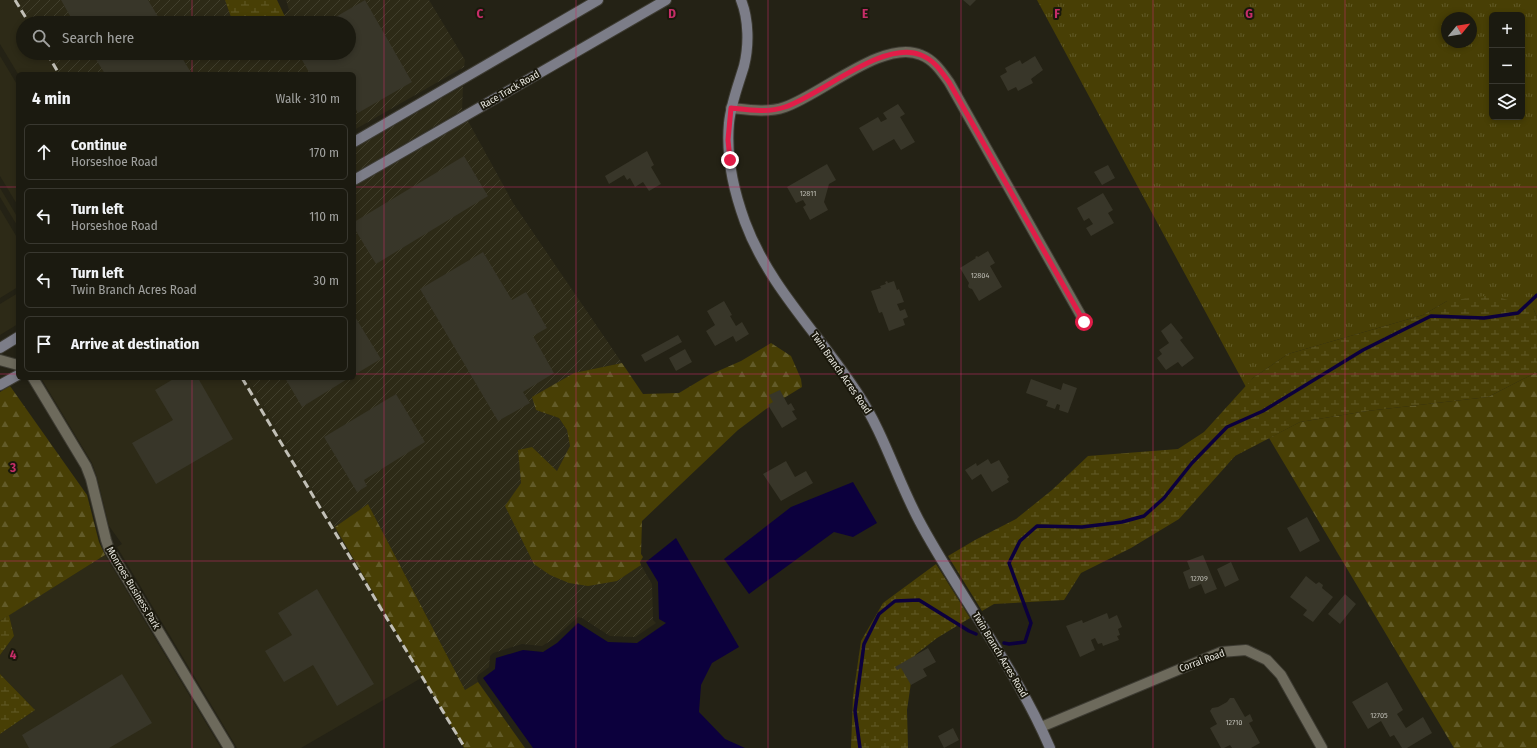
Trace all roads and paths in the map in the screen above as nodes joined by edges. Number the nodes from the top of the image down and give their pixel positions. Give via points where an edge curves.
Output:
1 (598, 0) edge
2 (666, 0) edge
3 (741, 0) edge
4 (731, 108) junction
5 (356, 141) edge
6 (356, 179) edge
7 (1084, 322) dead end
8 (16, 338) edge
9 (0, 348) edge
10 (0, 360) edge
11 (16, 364) edge
12 (16, 375) edge
13 (34, 380) edge
14 (0, 385) edge
15 (1041, 727) junction
16 (229, 748) edge
17 (1050, 748) edge
18 (1322, 748) edge

1 - 5 street
2 - 6 street, Race Track Road
3 - 4 street, Twin Branch Acres Road via 746,21 747,52
4 - 7 street via 760,111 784,108 874,59 888,54 910,52 931,60 949,82
4 - 15 street, Twin Branch Acres Road via 728,140 730,160 739,201 753,242 780,286 868,410 922,526 1017,682
8 - 9 street
10 - 11 street
12 - 14 street
13 - 16 street, Monroes Business Park via 86,466 110,549
15 - 17 street, Twin Branch Acres Road
15 - 18 street, Corral Road via 1222,652 1246,650 1267,660 1281,675

